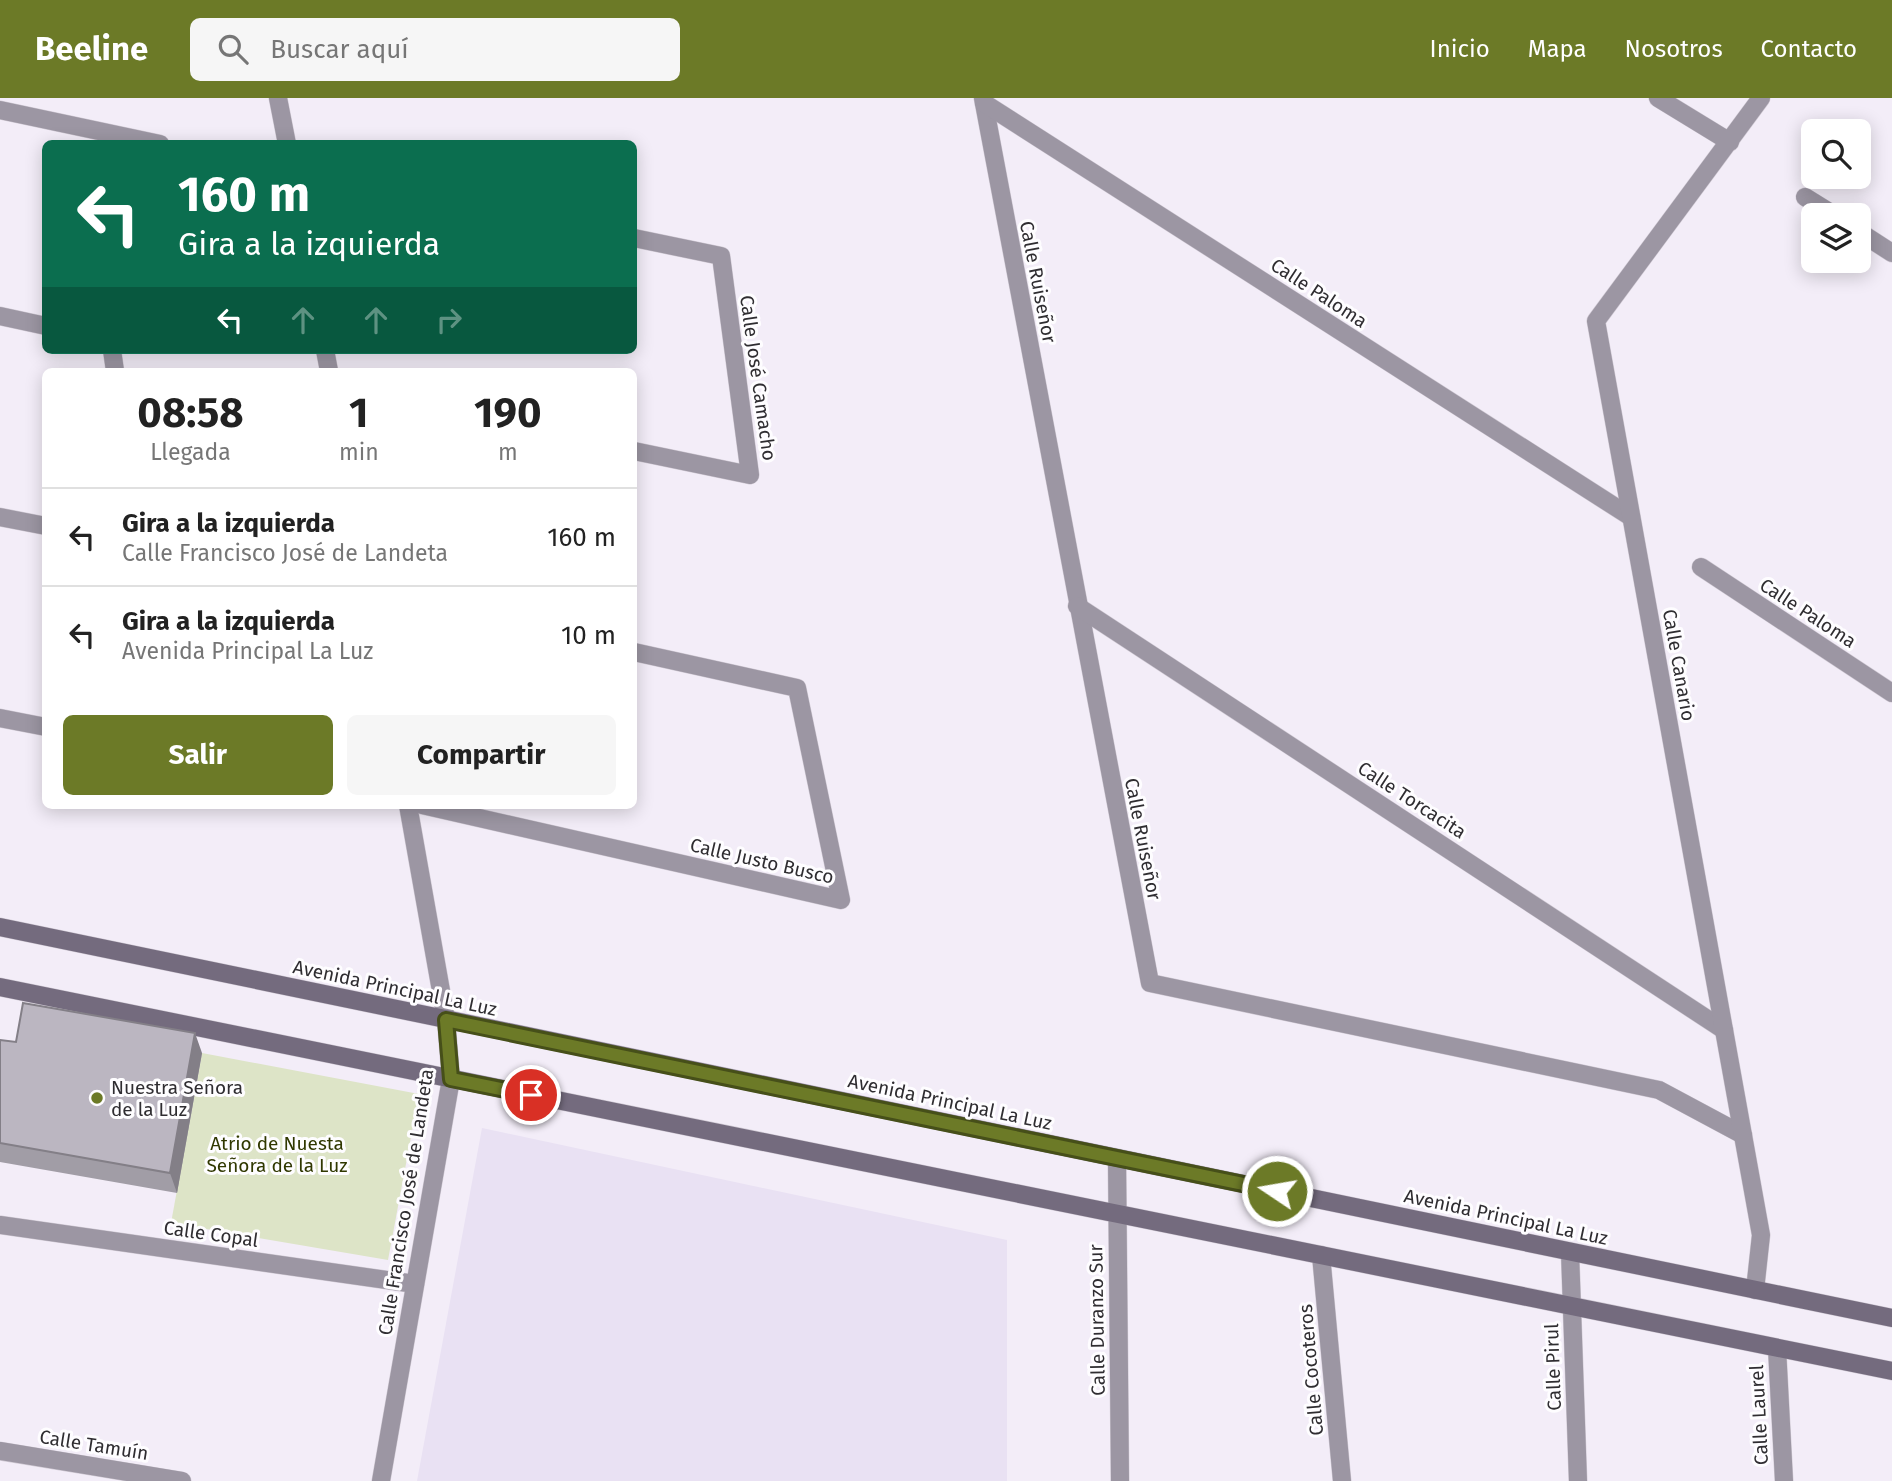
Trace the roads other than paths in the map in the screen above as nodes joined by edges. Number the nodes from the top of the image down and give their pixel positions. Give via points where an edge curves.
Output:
1 (278, 98) edge
2 (1658, 98) edge
3 (1761, 98) edge
4 (983, 101) edge
5 (0, 110) edge
6 (141, 140) edge
7 (286, 140) edge
8 (1730, 142) junction
9 (1805, 197) dead end
10 (1815, 203) edge
11 (637, 240) edge
12 (1871, 240) edge
13 (1892, 253) edge
14 (0, 316) edge
15 (42, 325) edge
16 (637, 453) edge
17 (0, 517) edge
18 (1631, 517) junction
19 (42, 525) edge
20 (1701, 567) dead end
21 (1077, 606) junction
22 (637, 653) edge
23 (1892, 693) edge
24 (0, 718) edge
25 (42, 726) edge
26 (409, 809) edge
27 (440, 809) edge
28 (0, 927) edge
29 (0, 987) edge
30 (446, 1020) junction
31 (1724, 1030) junction
32 (451, 1079) junction
33 (1743, 1135) junction
34 (1117, 1158) junction
35 (1117, 1214) junction
36 (0, 1225) edge
37 (1570, 1251) junction
38 (1321, 1255) junction
39 (415, 1284) junction
40 (1755, 1290) junction
41 (1572, 1306) junction
42 (1892, 1318) edge
43 (1777, 1348) junction
44 (1892, 1371) edge
45 (0, 1451) edge
46 (182, 1481) edge
47 (381, 1481) edge
48 (1120, 1481) edge
49 (1342, 1481) edge
50 (1578, 1481) edge
51 (1784, 1481) edge

1 - 7 street
2 - 8 street
3 - 8 street, Calle Canario
4 - 18 street, Calle Paloma
4 - 21 street, Calle Ruiseñor
5 - 6 street
8 - 18 street, Calle Canario via 1596,321
9 - 10 street
11 - 16 street, Calle José Camacho via 721,256 750,475
12 - 13 street
14 - 15 street
17 - 19 street
18 - 31 street, Calle Canario
20 - 23 street, Calle Paloma
21 - 31 street, Calle Torcacita
21 - 33 street, Calle Ruiseñor via 1150,983 1659,1090
22 - 27 street, Calle Justo Busco via 797,688 841,900
24 - 25 street
26 - 30 street, Calle Francisco José de Landeta
28 - 30 street, Avenida Principal La Luz
29 - 32 street
30 - 32 street, Calle Francisco José de Landeta
30 - 34 street, Avenida Principal La Luz
31 - 33 street, Calle Canario
32 - 35 street
32 - 39 street, Calle Francisco José de Landeta
33 - 40 street, Calle Canario via 1761,1236
34 - 35 street, Calle Duranzo Sur
34 - 37 street, Avenida Principal La Luz
35 - 38 street
35 - 48 street, Calle Duranzo Sur
36 - 39 street, Calle Copal
37 - 40 street, Avenida Principal La Luz
37 - 41 street, Calle Pirul
38 - 41 street
38 - 49 street, Calle Cocoteros
39 - 47 street, Calle Francisco José de Landeta
40 - 42 street, Avenida Principal La Luz
41 - 43 street
41 - 50 street, Calle Pirul
43 - 44 street
43 - 51 street, Calle Laurel
45 - 46 street, Calle Tamuín

